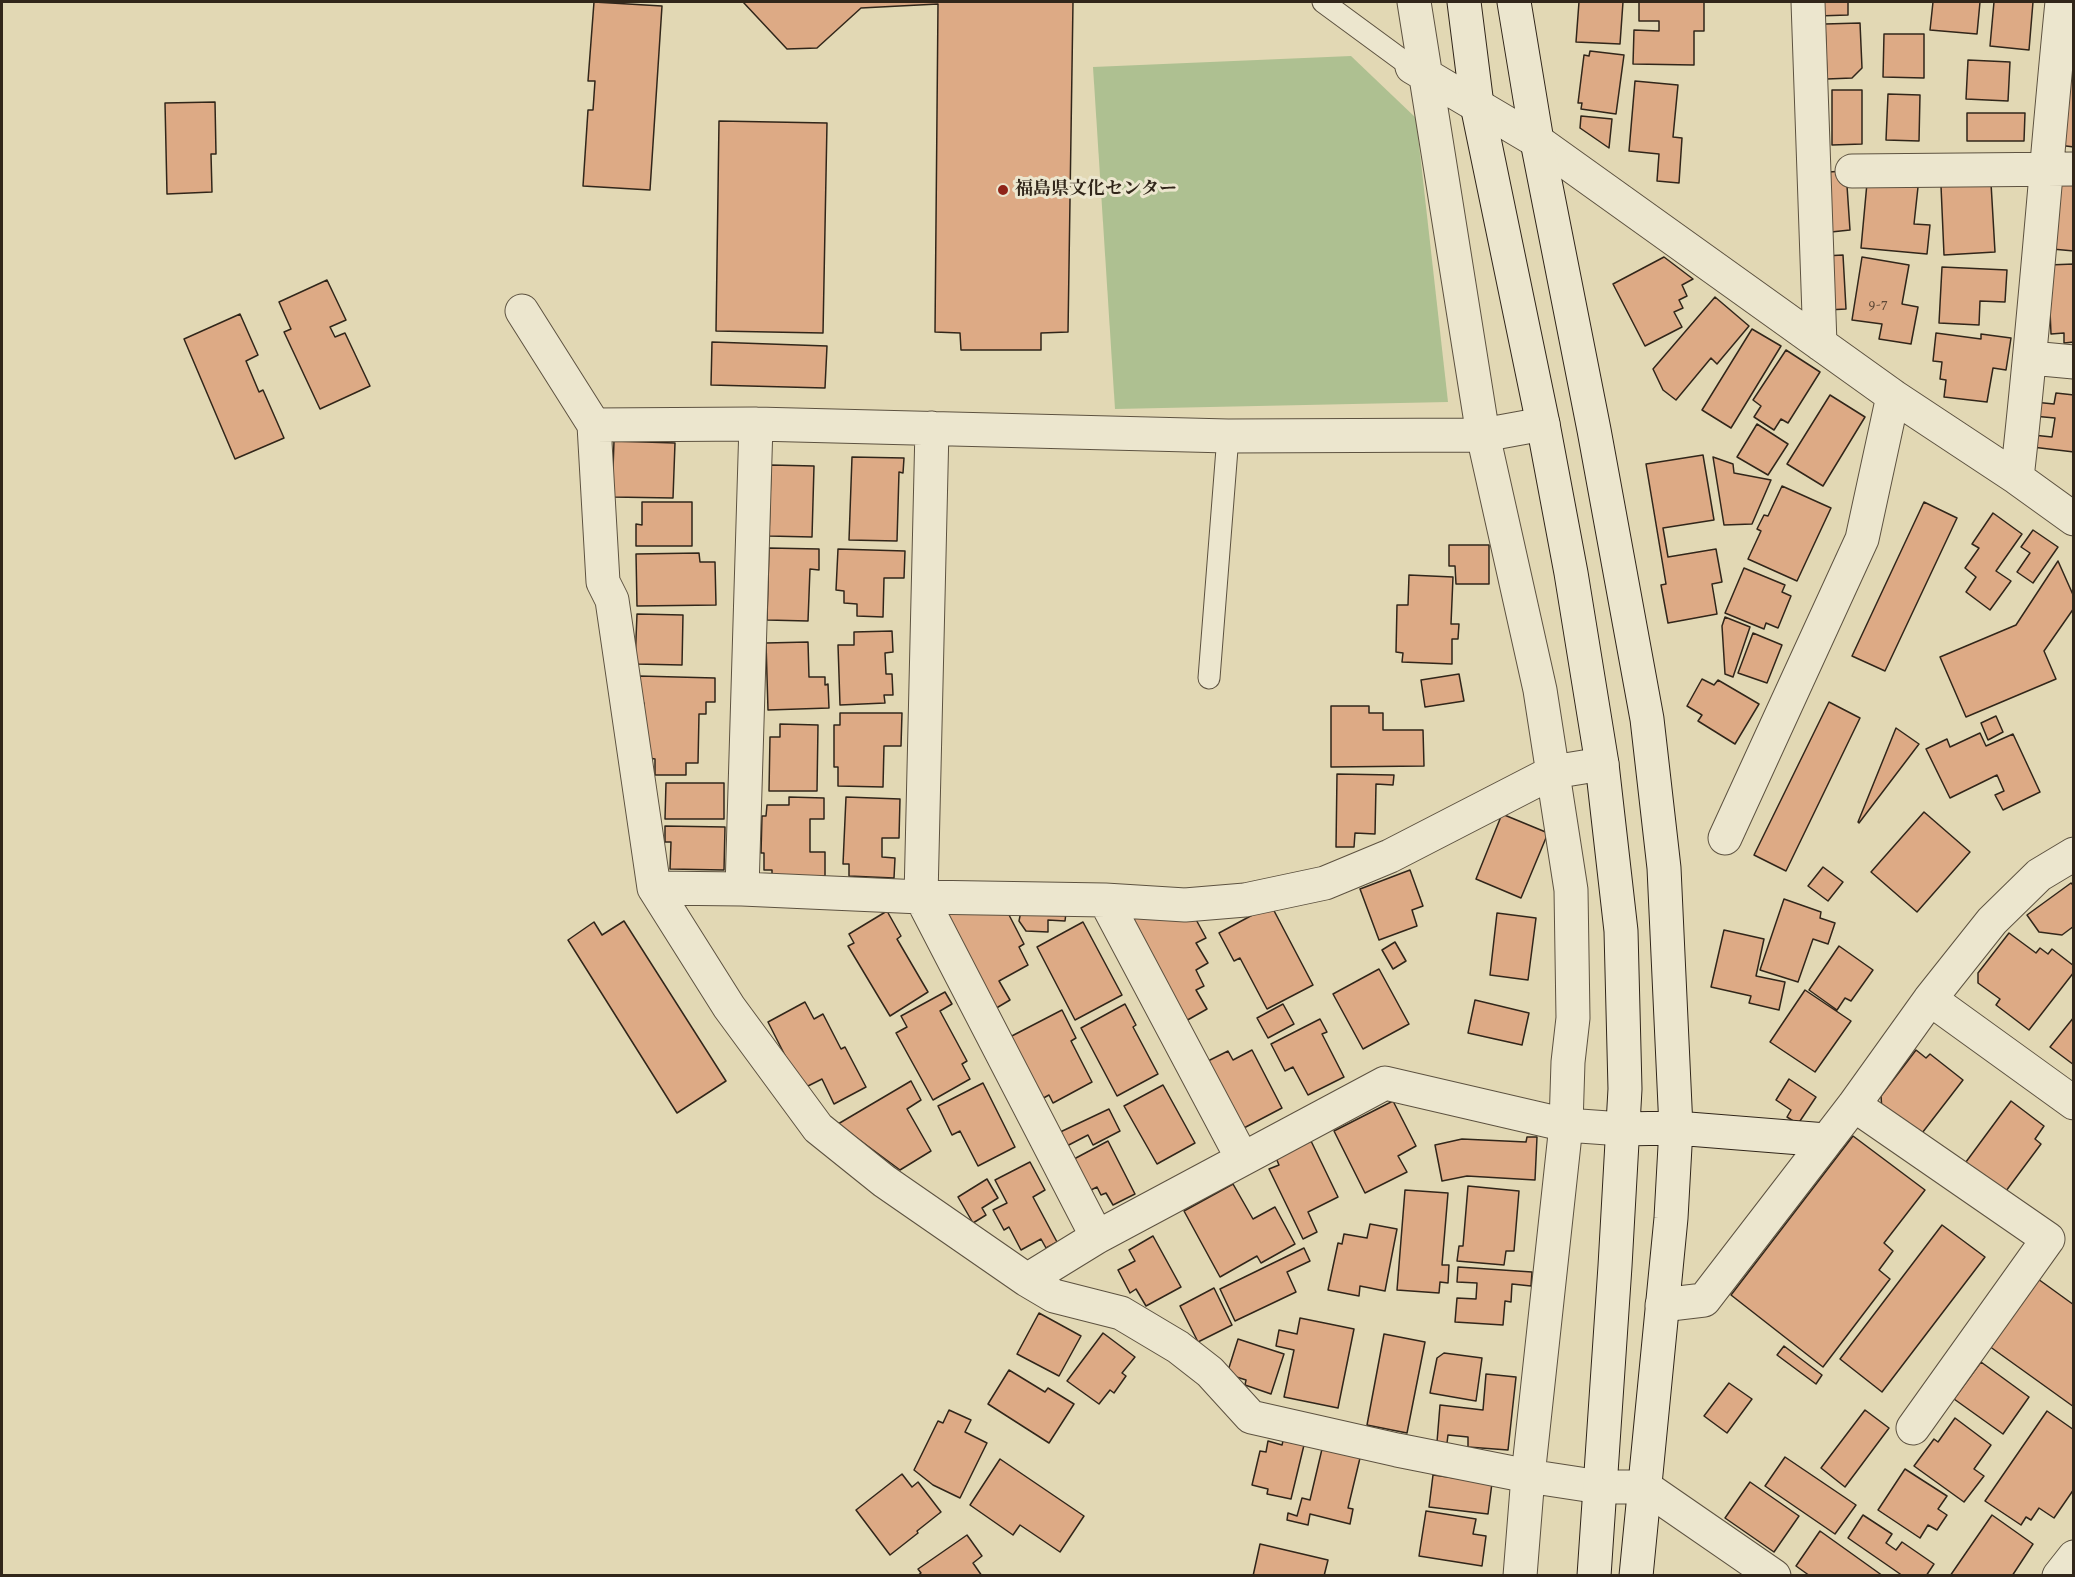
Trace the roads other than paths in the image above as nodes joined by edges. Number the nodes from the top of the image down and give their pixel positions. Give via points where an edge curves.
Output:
1 (1323, 2) edge
2 (1414, 2) edge
3 (1464, 2) edge
4 (1514, 2) edge
5 (1808, 2) edge
6 (2062, 2) edge
7 (1406, 63) joint
8 (1477, 105) junction
9 (1537, 141) junction
10 (2059, 169) edge
11 (1852, 171) dead end
12 (522, 311) dead end
13 (1820, 345) junction
14 (2031, 358) junction
15 (2073, 362) edge
16 (1893, 396) junction
17 (756, 424) junction
18 (1543, 424) junction
19 (594, 425) junction
20 (932, 428) junction
21 (1483, 435) junction
22 (1228, 436) junction
23 (2017, 478) junction
24 (2073, 519) edge
25 (1209, 678) dead end
26 (1602, 764) junction
27 (1553, 772) junction
28 (1725, 838) dead end
29 (2073, 855) edge
30 (654, 888) junction
31 (742, 888) junction
32 (921, 897) junction
33 (1105, 900) junction
34 (1930, 999) junction
35 (2073, 1103) edge
36 (1854, 1105) junction
37 (1566, 1125) junction
38 (1676, 1128) junction
39 (1622, 1129) junction
40 (1826, 1140) junction
41 (1242, 1158) junction
42 (1097, 1237) junction
43 (1027, 1280) junction
44 (1662, 1305) junction
45 (1913, 1428) dead end
46 (1528, 1476) junction
47 (1600, 1486) junction
48 (1645, 1487) junction
49 (2073, 1557) edge
50 (1520, 1575) edge
51 (1594, 1575) edge
52 (1636, 1575) edge
53 (1774, 1575) edge
54 (2059, 1575) edge

1 - 7 lane
2 - 21 street
3 - 8 street
4 - 9 street
5 - 13 street
6 - 10 street
7 - 8 street
8 - 9 street
8 - 18 street
9 - 13 street
9 - 38 street via 1647,719 1664,868
10 - 11 street
10 - 14 street
12 - 19 street
13 - 16 street
14 - 15 street
14 - 23 street
16 - 23 street
16 - 28 street via 1862,539
17 - 19 street
17 - 20 street
17 - 31 street
18 - 21 street
18 - 26 street
19 - 30 street via 603,582 612,600
20 - 22 street
20 - 32 street
21 - 22 street
21 - 27 street via 1540,690
22 - 25 lane
23 - 24 street
26 - 27 street
26 - 39 street via 1622,931
27 - 33 street via 1390,856 1325,883 1245,900 1185,905
27 - 37 street via 1571,890 1573,1018
29 - 34 street via 2039,875 1992,921
30 - 31 street
30 - 43 street via 729,1007 818,1128 884,1181
31 - 32 street
32 - 33 street
32 - 42 street
33 - 41 street
34 - 35 street
34 - 36 street
36 - 40 street
36 - 45 street via 2048,1239
37 - 39 street
37 - 41 street via 1385,1083
37 - 46 street
38 - 39 street
38 - 40 street
38 - 44 street
39 - 47 street
40 - 44 street via 1704,1300
41 - 42 street
42 - 43 street
43 - 46 street via 1054,1296 1121,1313 1178,1347 1210,1372 1251,1417
44 - 48 street
46 - 47 street
46 - 50 street
47 - 48 street
47 - 51 street
48 - 52 street
48 - 53 street
49 - 54 street

